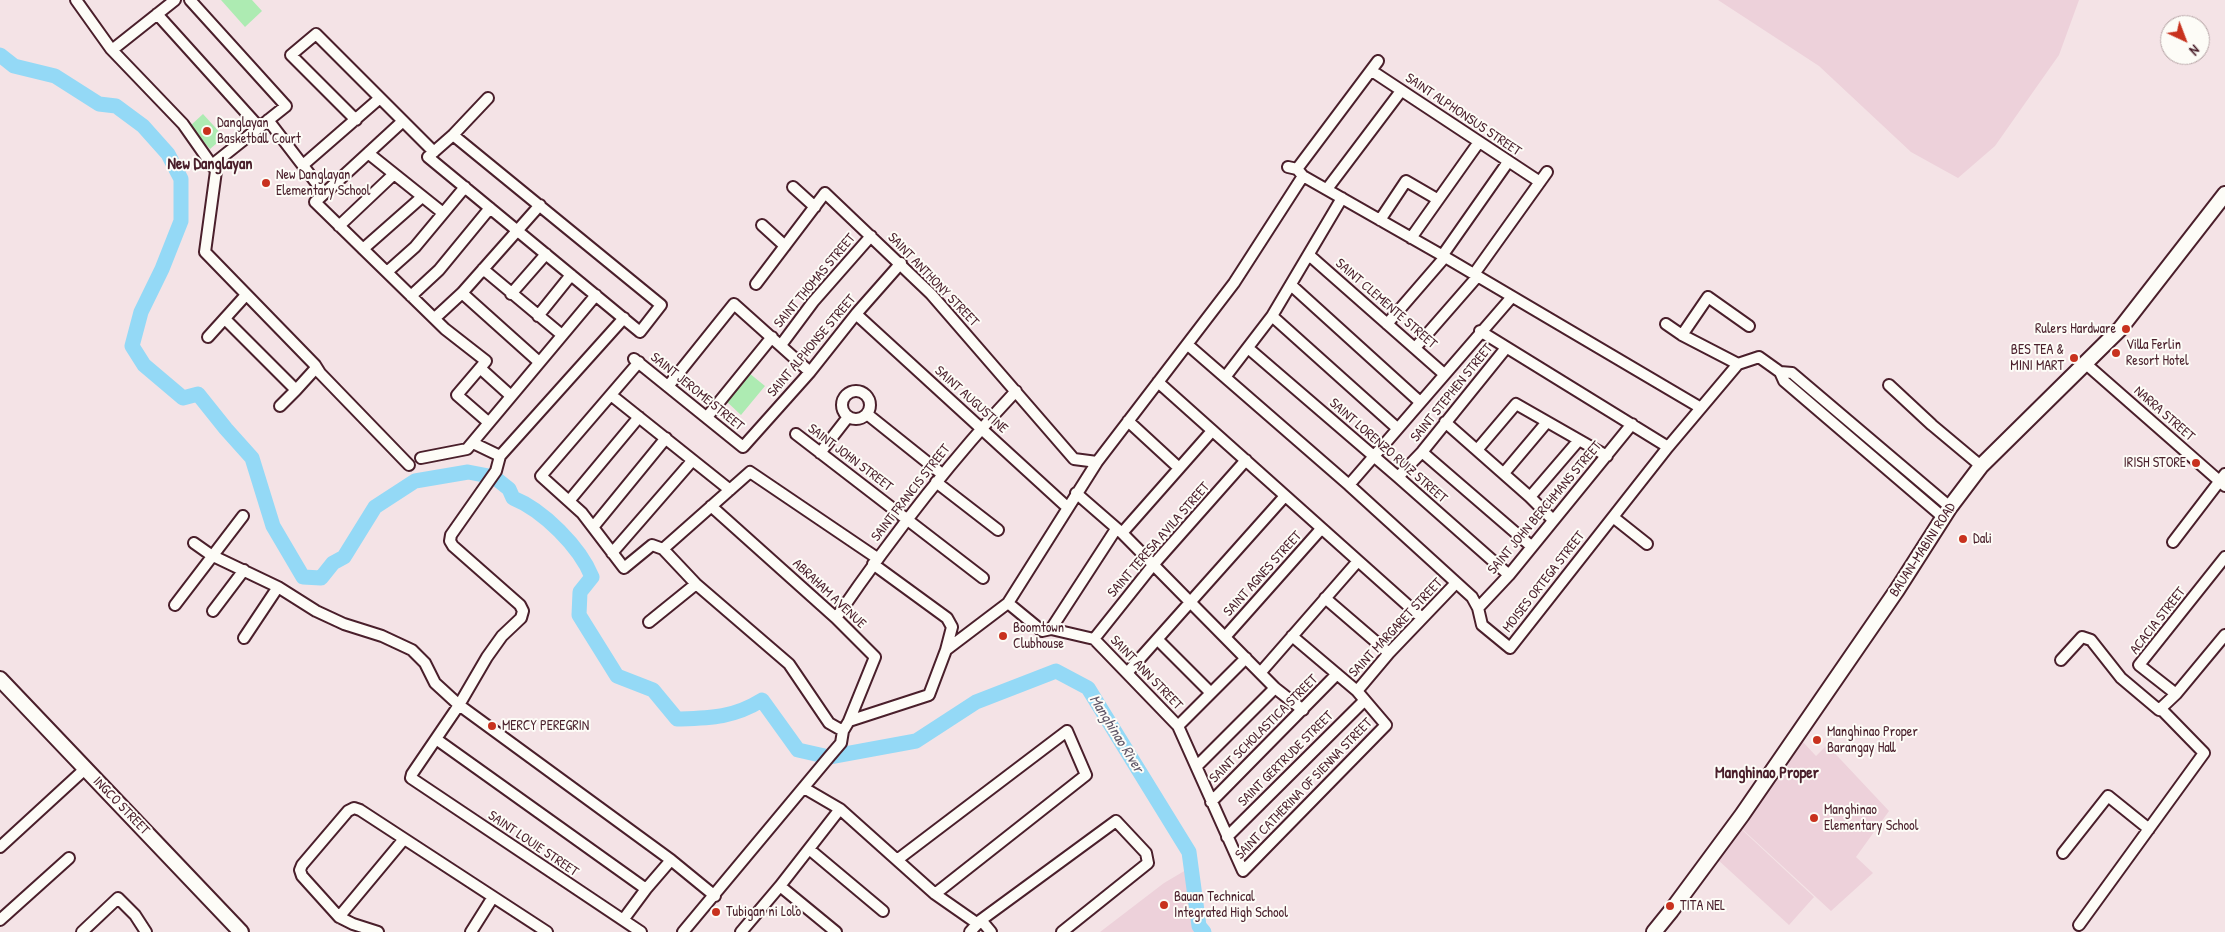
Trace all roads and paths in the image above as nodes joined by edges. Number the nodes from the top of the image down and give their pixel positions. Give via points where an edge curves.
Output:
1 (76, 0) edge
2 (175, 0) edge
3 (190, 0) edge
4 (157, 14) junction
5 (112, 50) junction
6 (1378, 61) dead end
7 (1372, 71) junction
8 (1401, 91) junction
9 (380, 98) junction
10 (488, 98) dead end
11 (268, 120) junction
12 (356, 120) junction
13 (403, 121) junction
14 (259, 127) junction
15 (453, 136) junction
16 (1479, 142) junction
17 (434, 152) junction
18 (368, 154) junction
19 (1508, 162) junction
20 (212, 165) junction
21 (304, 165) junction
22 (1296, 171) junction
23 (1547, 172) dead end
24 (394, 174) junction
25 (1540, 182) junction
26 (465, 187) junction
27 (793, 187) dead end
28 (1327, 189) junction
29 (324, 194) junction
30 (2225, 194) edge
31 (422, 197) junction
32 (1342, 198) junction
33 (1436, 199) junction
34 (540, 205) junction
35 (815, 207) junction
36 (490, 208) junction
37 (444, 213) junction
38 (1380, 220) junction
39 (762, 225) dead end
40 (339, 226) junction
41 (518, 230) junction
42 (871, 236) junction
43 (1411, 238) junction
44 (784, 246) junction
45 (363, 249) junction
46 (546, 254) junction
47 (1309, 255) junction
48 (1444, 256) junction
49 (901, 263) junction
50 (483, 269) junction
51 (387, 272) junction
52 (571, 275) junction
53 (1475, 276) junction
54 (756, 284) dead end
55 (1291, 286) junction
56 (462, 293) junction
57 (246, 294) junction
58 (512, 294) junction
59 (596, 295) junction
60 (411, 296) junction
61 (1511, 298) junction
62 (856, 314) junction
63 (538, 316) junction
64 (1272, 316) junction
65 (435, 318) junction
66 (624, 318) junction
67 (225, 319) junction
68 (1387, 324) junction
69 (1666, 324) dead end
70 (1750, 326) dead end
71 (1480, 331) junction
72 (562, 335) junction
73 (1682, 335) junction
74 (208, 337) dead end
75 (772, 337) junction
76 (781, 344) junction
77 (1188, 345) junction
78 (1248, 348) junction
79 (1415, 348) junction
80 (1506, 348) junction
81 (539, 362) junction
82 (1738, 364) junction
83 (2086, 364) junction
84 (316, 368) junction
85 (480, 368) junction
86 (810, 372) junction
87 (1444, 374) junction
88 (1226, 376) junction
89 (1158, 382) junction
90 (669, 385) junction
91 (1889, 385) dead end
92 (296, 390) junction
93 (1016, 391) junction
94 (511, 396) junction
95 (611, 396) junction
96 (1420, 402) junction
97 (280, 406) dead end
98 (1701, 408) junction
99 (867, 414) junction
100 (639, 416) junction
101 (707, 417) junction
102 (848, 417) junction
103 (1128, 421) junction
104 (488, 422) junction
105 (1445, 422) junction
106 (1547, 422) junction
107 (1632, 424) junction
108 (981, 428) junction
109 (1397, 428) junction
110 (1212, 431) junction
111 (796, 434) dead end
112 (666, 438) junction
113 (1579, 440) junction
114 (473, 443) junction
115 (743, 447) joint
116 (1668, 447) junction
117 (1477, 450) junction
118 (1422, 452) junction
119 (820, 453) junction
120 (500, 456) junction
121 (1374, 456) junction
122 (1607, 456) junction
123 (421, 458) dead end
124 (692, 460) junction
125 (1246, 460) junction
126 (1097, 462) junction
127 (409, 466) dead end
128 (1981, 466) junction
129 (1179, 468) junction
130 (1504, 473) junction
131 (1398, 477) junction
132 (939, 478) junction
133 (2223, 480) edge
134 (1349, 485) junction
135 (730, 490) junction
136 (1076, 493) junction
137 (1285, 496) junction
138 (1530, 497) junction
139 (568, 501) junction
140 (711, 506) junction
141 (1067, 507) junction
142 (1947, 512) junction
143 (243, 516) dead end
144 (1613, 517) junction
145 (907, 518) junction
146 (1553, 520) junction
147 (594, 526) junction
148 (1321, 529) junction
149 (998, 530) dead end
150 (1119, 531) junction
151 (2173, 542) dead end
152 (194, 543) dead end
153 (1647, 544) dead end
154 (1531, 546) junction
155 (663, 549) junction
156 (612, 553) junction
157 (211, 555) junction
158 (2225, 556) edge
159 (875, 561) junction
160 (1358, 561) junction
161 (1153, 565) junction
162 (244, 570) junction
163 (1509, 575) junction
164 (983, 578) dead end
165 (1456, 583) junction
166 (696, 584) junction
167 (278, 587) junction
168 (1325, 598) junction
169 (1008, 603) junction
170 (1190, 603) junction
171 (175, 605) dead end
172 (1478, 608) junction
173 (213, 611) dead end
174 (836, 618) junction
175 (1422, 618) junction
176 (649, 622) dead end
177 (1051, 629) junction
178 (1225, 636) junction
179 (1292, 636) junction
180 (2225, 636) edge
181 (244, 638) dead end
182 (1094, 639) junction
183 (1158, 640) junction
184 (946, 650) junction
185 (1389, 654) junction
186 (1246, 658) junction
187 (2061, 660) dead end
188 (1261, 672) junction
189 (1127, 673) junction
190 (1337, 674) junction
191 (0, 679) edge
192 (1275, 688) junction
193 (1357, 691) junction
194 (1211, 693) junction
195 (2176, 694) junction
196 (1364, 701) junction
197 (459, 704) junction
198 (1303, 710) junction
199 (2162, 710) junction
200 (849, 721) junction
201 (1178, 726) junction
202 (843, 731) junction
203 (436, 739) junction
204 (1197, 766) junction
205 (85, 769) junction
206 (804, 788) junction
207 (1211, 802) junction
208 (840, 809) junction
209 (2149, 829) junction
210 (1227, 837) junction
211 (404, 839) junction
212 (0, 847) edge
213 (810, 849) junction
214 (2064, 853) dead end
215 (69, 858) dead end
216 (671, 860) junction
217 (897, 860) junction
218 (1243, 871) joint
219 (780, 886) junction
220 (646, 889) junction
221 (935, 894) junction
222 (715, 896) junction
223 (493, 897) junction
224 (883, 911) dead end
225 (338, 917) junction
226 (0, 920) edge
227 (623, 920) junction
228 (980, 922) junction
229 (2080, 925) dead end
230 (746, 930) edge
231 (82, 932) edge
232 (146, 932) edge
233 (241, 932) edge
234 (378, 932) edge
235 (471, 932) edge
236 (547, 932) edge
237 (641, 932) edge
238 (683, 932) edge
239 (836, 932) edge
240 (970, 932) edge
241 (991, 932) edge
242 (1062, 932) edge
243 (1654, 932) edge

1 - 5 street
2 - 4 street
3 - 11 street via 286,106
4 - 5 street
4 - 14 street
5 - 20 street via 182,124
6 - 7 street
7 - 8 street, SAINT ALPHONSUS STREET
7 - 22 street
8 - 16 street, SAINT ALPHONSUS STREET
8 - 28 street
9 - 12 street
9 - 12 street via 316,34 291,55
9 - 13 street
10 - 15 street
11 - 14 street
11 - 21 street
12 - 21 street
13 - 17 street
13 - 18 street
14 - 20 street
15 - 17 street
15 - 34 street
16 - 19 street, SAINT ALPHONSUS STREET
16 - 33 street
17 - 26 street via 428,157
18 - 24 street
18 - 29 street
19 - 25 street, SAINT ALPHONSUS STREET
19 - 48 street
20 - 57 street via 216,171 205,252
21 - 29 street
22 - 28 street
22 - 77 street via 1234,283
23 - 25 street
24 - 31 street
24 - 40 street
25 - 53 street
26 - 36 street
26 - 37 street
27 - 35 street
28 - 32 street
29 - 40 street via 315,202
30 - 83 main road, BAUAN-MABINI ROAD via 2120,329
31 - 37 street
31 - 45 street
32 - 38 street
32 - 47 street
33 - 38 street via 1406,181
33 - 43 street
34 - 41 street
34 - 66 street via 661,305 640,332
35 - 42 street, SAINT ANTHONY STREET via 826,193
35 - 44 street, SAINT ANTHONY STREET
36 - 41 street
36 - 60 street via 439,270
37 - 51 street via 415,247
38 - 43 street
39 - 44 street
40 - 45 street
41 - 46 street
41 - 50 street
42 - 49 street, SAINT ANTHONY STREET
42 - 76 street, SAINT THOMAS STREET
43 - 48 street
44 - 54 street, SAINT ANTHONY STREET
45 - 51 street
46 - 52 street
46 - 58 street
47 - 55 street
47 - 68 street, SAINT CLEMENTE STREET
48 - 53 street
48 - 68 street
49 - 62 street, SAINT ALPHONSE STREET
49 - 93 street, SAINT ANTHONY STREET
50 - 56 street
50 - 58 street
51 - 60 street
52 - 59 street
52 - 63 street
53 - 61 street
53 - 79 street
55 - 64 street
55 - 96 street
56 - 65 street
56 - 81 street
57 - 67 street
57 - 84 street
58 - 63 street
59 - 66 street
59 - 72 street
60 - 65 street
61 - 71 street
61 - 98 street
62 - 86 street, SAINT ALPHONSE STREET
62 - 108 street, SAINT AUGUSTINE
63 - 72 street
64 - 78 street
64 - 109 street
65 - 85 street via 486,361
66 - 120 street
67 - 74 street
67 - 92 street
68 - 79 street, SAINT CLEMENTE STREET
69 - 73 street
70 - 73 street via 1708,297
71 - 80 street
71 - 87 street
72 - 81 street
73 - 82 street
75 - 76 street
75 - 90 street via 734,304
75 - 101 street
76 - 86 street
77 - 88 street, MOISES ORTEGA STREET
77 - 89 street
78 - 88 street
78 - 121 street, SAINT LORENZO RUIZ STREET
79 - 87 street, SAINT CLEMENTE STREET
80 - 105 street, SAINT STEPHEN STREET
80 - 107 street
81 - 94 street
82 - 98 street, MOISES ORTEGA STREET
82 - 142 street via 1759,357 1780,372 1784,381
83 - 128 main road, BAUAN-MABINI ROAD
83 - 133 street, NARRA STREET
84 - 92 street
84 - 127 street
85 - 94 street
85 - 104 street via 457,395
86 - 115 street, SAINT ALPHONSE STREET
87 - 96 street
88 - 134 street, MOISES ORTEGA STREET
89 - 103 street
89 - 110 street
90 - 95 street, SAINT JEROME STREET via 637,361
90 - 101 street, SAINT JEROME STREET
91 - 128 street
92 - 97 street
93 - 108 street, SAINT FRANCIS STREET
93 - 126 street, SAINT ANTHONY STREET via 1074,459
94 - 104 street
95 - 100 street
95 - 139 street via 541,476
96 - 109 street
98 - 116 street, MOISES ORTEGA STREET
99 - 102 street via 858,419
99 - 102 street via 868,399 865,394 854,392 843,402
99 - 132 street
100 - 112 street
100 - 139 street
101 - 115 street, SAINT JEROME STREET
102 - 119 street
103 - 126 street
103 - 129 street
104 - 114 street
105 - 117 street
105 - 118 street, SAINT STEPHEN STREET
106 - 113 street
106 - 117 street via 1516,404
106 - 130 street
107 - 116 street
107 - 122 street, SAINT JOHN BERCHMANS STREET
108 - 132 street, SAINT FRANCIS STREET
108 - 141 street, SAINT AUGUSTINE
109 - 121 street
110 - 125 street
110 - 129 street
111 - 119 street, SAINT JOHN STREET
112 - 124 street
112 - 147 street
113 - 122 street
113 - 138 street
114 - 120 street
114 - 123 street via 466,449
116 - 144 street, MOISES ORTEGA STREET
117 - 130 street
118 - 131 street, SAINT STEPHEN STREET
118 - 154 street
119 - 145 street, SAINT JOHN STREET
120 - 197 street via 496,471 450,541 523,611 521,618 486,657
121 - 131 street, SAINT LORENZO RUIZ STREET
121 - 134 street
122 - 146 street, SAINT JOHN BERCHMANS STREET
124 - 135 street
124 - 156 street
125 - 137 street
125 - 161 street, SAINT TERESA AVILA STREET
126 - 136 street
128 - 142 main road, BAUAN-MABINI ROAD
129 - 150 street
130 - 138 street
131 - 163 street, SAINT LORENZO RUIZ STREET
132 - 145 street, SAINT FRANCIS STREET
132 - 149 street
133 - 151 street
134 - 165 street, MOISES ORTEGA STREET
135 - 140 street
135 - 159 street via 750,472
136 - 141 street
136 - 150 street
137 - 148 street
137 - 170 street
138 - 146 street
139 - 147 street
140 - 155 street
140 - 174 street, ABRAHAM AVENUE
141 - 169 street
142 - 243 main road, BAUAN-MABINI ROAD via 1742,815
143 - 157 street
144 - 153 street
144 - 172 street, MOISES ORTEGA STREET via 1510,648 1482,625
145 - 159 street, SAINT FRANCIS STREET
145 - 164 street, SAINT JOHN STREET
146 - 154 street, SAINT JOHN BERCHMANS STREET
147 - 156 street
148 - 160 street
148 - 178 street, SAINT AGNES STREET
150 - 161 street
150 - 177 street
152 - 157 street
154 - 163 street, SAINT JOHN BERCHMANS STREET
155 - 156 street via 652,544 624,568
155 - 166 street
157 - 162 street
157 - 171 street
158 - 195 street, ACACIA STREET via 2139,665
159 - 174 street, SAINT FRANCIS STREET
159 - 184 street via 946,618 952,627
160 - 168 street
160 - 175 street
161 - 170 street
161 - 182 street, SAINT TERESA AVILA STREET
162 - 167 street
162 - 173 street
163 - 172 street, SAINT JOHN BERCHMANS STREET
165 - 172 street, MOISES ORTEGA STREET via 1472,597
165 - 175 street, SAINT MARGARET STREET
166 - 176 street
166 - 202 street via 789,664 829,723
167 - 181 street
167 - 197 street via 316,611 412,650 425,663 434,683
168 - 179 street
168 - 185 street
169 - 177 street, SAINT ANN STREET via 1042,632
169 - 184 street
170 - 178 street
170 - 183 street
174 - 200 street, ABRAHAM AVENUE via 875,657
175 - 185 street, SAINT MARGARET STREET
177 - 182 street, SAINT ANN STREET
178 - 186 street
179 - 188 street
179 - 190 street
180 - 195 street
182 - 189 street, SAINT ANN STREET
183 - 189 street
183 - 194 street
184 - 200 street via 929,695
185 - 193 street, SAINT MARGARET STREET
186 - 188 street
186 - 194 street
187 - 199 street via 2082,638 2091,640 2121,678 2154,709
188 - 192 street
189 - 201 street, SAINT ANN STREET
190 - 193 street
190 - 198 street, SAINT SCHOLASTICA STREET
191 - 205 main road, INGCO STREET
192 - 198 street
192 - 204 street
193 - 196 street
194 - 201 street
195 - 199 street
196 - 210 street, SAINT GERTRUDE STREET
196 - 218 street, SAINT CATHERINA OF SIENNA STREET via 1386,725
197 - 203 street
197 - 216 street
198 - 207 street, SAINT SCHOLASTICA STREET
199 - 209 street via 2204,753
200 - 202 street
201 - 204 street, SAINT ANN STREET
202 - 206 street via 841,743
203 - 220 street
203 - 227 street, SAINT LOUIE STREET via 411,778
204 - 207 street, SAINT ANN STREET
205 - 212 street
205 - 233 main road, INGCO STREET
206 - 208 street
206 - 222 street
207 - 210 street, SAINT ANN STREET
208 - 213 street
208 - 217 street
209 - 214 street via 2108,796
209 - 229 street
210 - 218 street, SAINT ANN STREET
211 - 223 street
211 - 225 street
211 - 225 street via 354,808 302,865 302,876
213 - 219 street
213 - 224 street
215 - 226 street
216 - 220 street
216 - 222 street
217 - 221 street
217 - 221 street via 1067,731 1086,775
219 - 230 street
219 - 239 street
220 - 227 street
221 - 228 street
222 - 238 street
223 - 235 street
223 - 236 street
225 - 234 street
227 - 237 street, SAINT LOUIE STREET
228 - 240 street
228 - 241 street
228 - 242 street via 1116,821 1146,853 1148,863
231 - 232 street via 118,898

